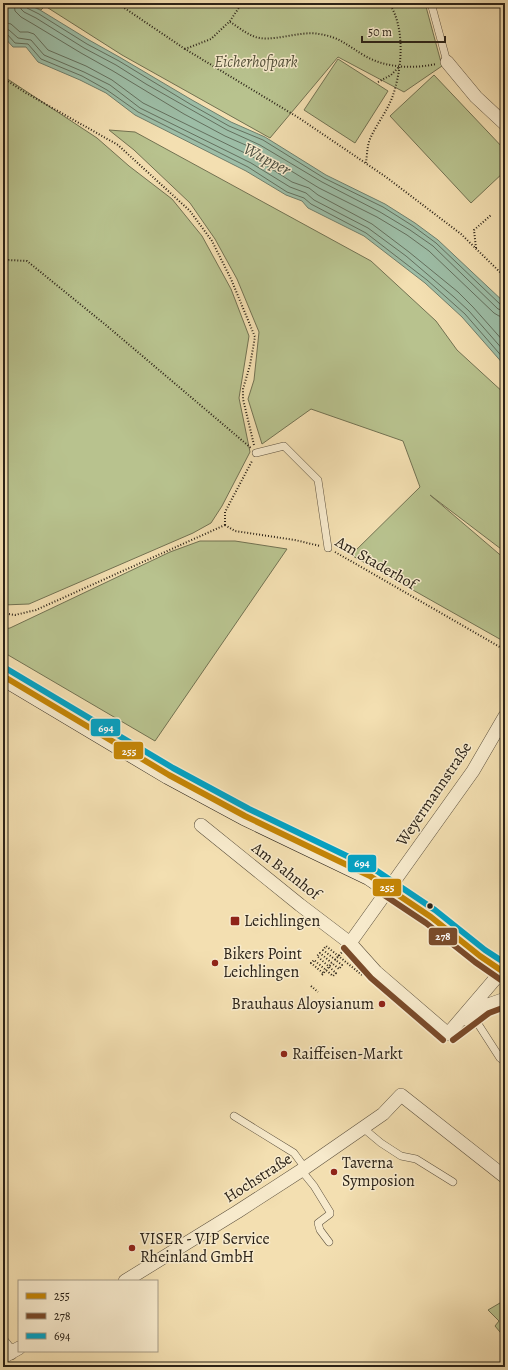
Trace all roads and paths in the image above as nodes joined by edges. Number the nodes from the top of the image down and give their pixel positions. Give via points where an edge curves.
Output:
1 (117, 3) edge
2 (242, 3) edge
3 (389, 3) edge
4 (430, 3) edge
5 (230, 22) junction
6 (185, 50) junction
7 (447, 62) junction
8 (400, 66) junction
9 (3, 78) edge
10 (378, 82) dead end
11 (505, 124) edge
12 (366, 163) junction
13 (491, 215) dead end
14 (476, 250) junction
15 (3, 263) edge
16 (505, 277) edge
17 (256, 453) junction
18 (225, 525) junction
19 (328, 548) junction
20 (3, 613) edge
21 (505, 650) edge
22 (3, 676) edge
23 (505, 716) edge
24 (201, 825) dead end
25 (389, 888) junction
26 (350, 943) junction
27 (335, 960) junction
28 (332, 963) junction
29 (329, 967) junction
30 (326, 970) junction
31 (504, 972) edge
32 (311, 986) dead end
33 (318, 992) dead end
34 (505, 999) edge
35 (470, 1013) junction
36 (505, 1062) edge
37 (234, 1116) dead end
38 (363, 1128) junction
39 (303, 1169) junction
40 (505, 1177) edge
41 (453, 1182) dead end
42 (329, 1242) dead end
43 (127, 1280) edge

1 - 6 path
2 - 5 path
3 - 8 path via 395,12 400,41
4 - 7 lane
5 - 6 path via 211,39
5 - 8 path via 254,37 272,38 318,33 341,40 366,57 383,64
6 - 12 path via 299,118
7 - 8 path via 426,66
7 - 11 street via 476,97
8 - 10 path
8 - 12 path via 392,99 370,140
9 - 17 path via 118,145 190,211 212,241 255,337 242,399
12 - 14 path via 461,234
13 - 14 path via 474,230
14 - 16 path
15 - 17 path via 9,260 27,261
17 - 18 path via 225,512
17 - 19 lane via 284,446 318,480
18 - 19 path, Am Staderhof via 236,532 295,540
18 - 20 path via 36,610 15,615
19 - 21 path, Am Staderhof
22 - 25 main road via 169,775
23 - 25 street, Weyermannstraße via 473,771
24 - 26 street, Am Bahnhof
25 - 26 street
25 - 31 main road
26 - 35 street, Am Bahnhof via 376,972 448,1034
27 - 27 path via 323,950 326,946 338,956
27 - 28 path
27 - 28 path via 342,966 339,969
28 - 29 path
28 - 29 path via 320,953 317,956
29 - 30 path
29 - 30 path via 336,973 333,976
30 - 30 path via 314,960 311,963 323,974
31 - 35 street
32 - 33 path
34 - 35 street
35 - 36 lane
37 - 39 lane via 294,1153
38 - 39 street, Hochstraße
38 - 40 street, Hochstraße via 383,1114 402,1095
38 - 41 lane via 381,1144 401,1156 416,1160
39 - 42 lane via 330,1212 318,1223
39 - 43 street, Hochstraße

